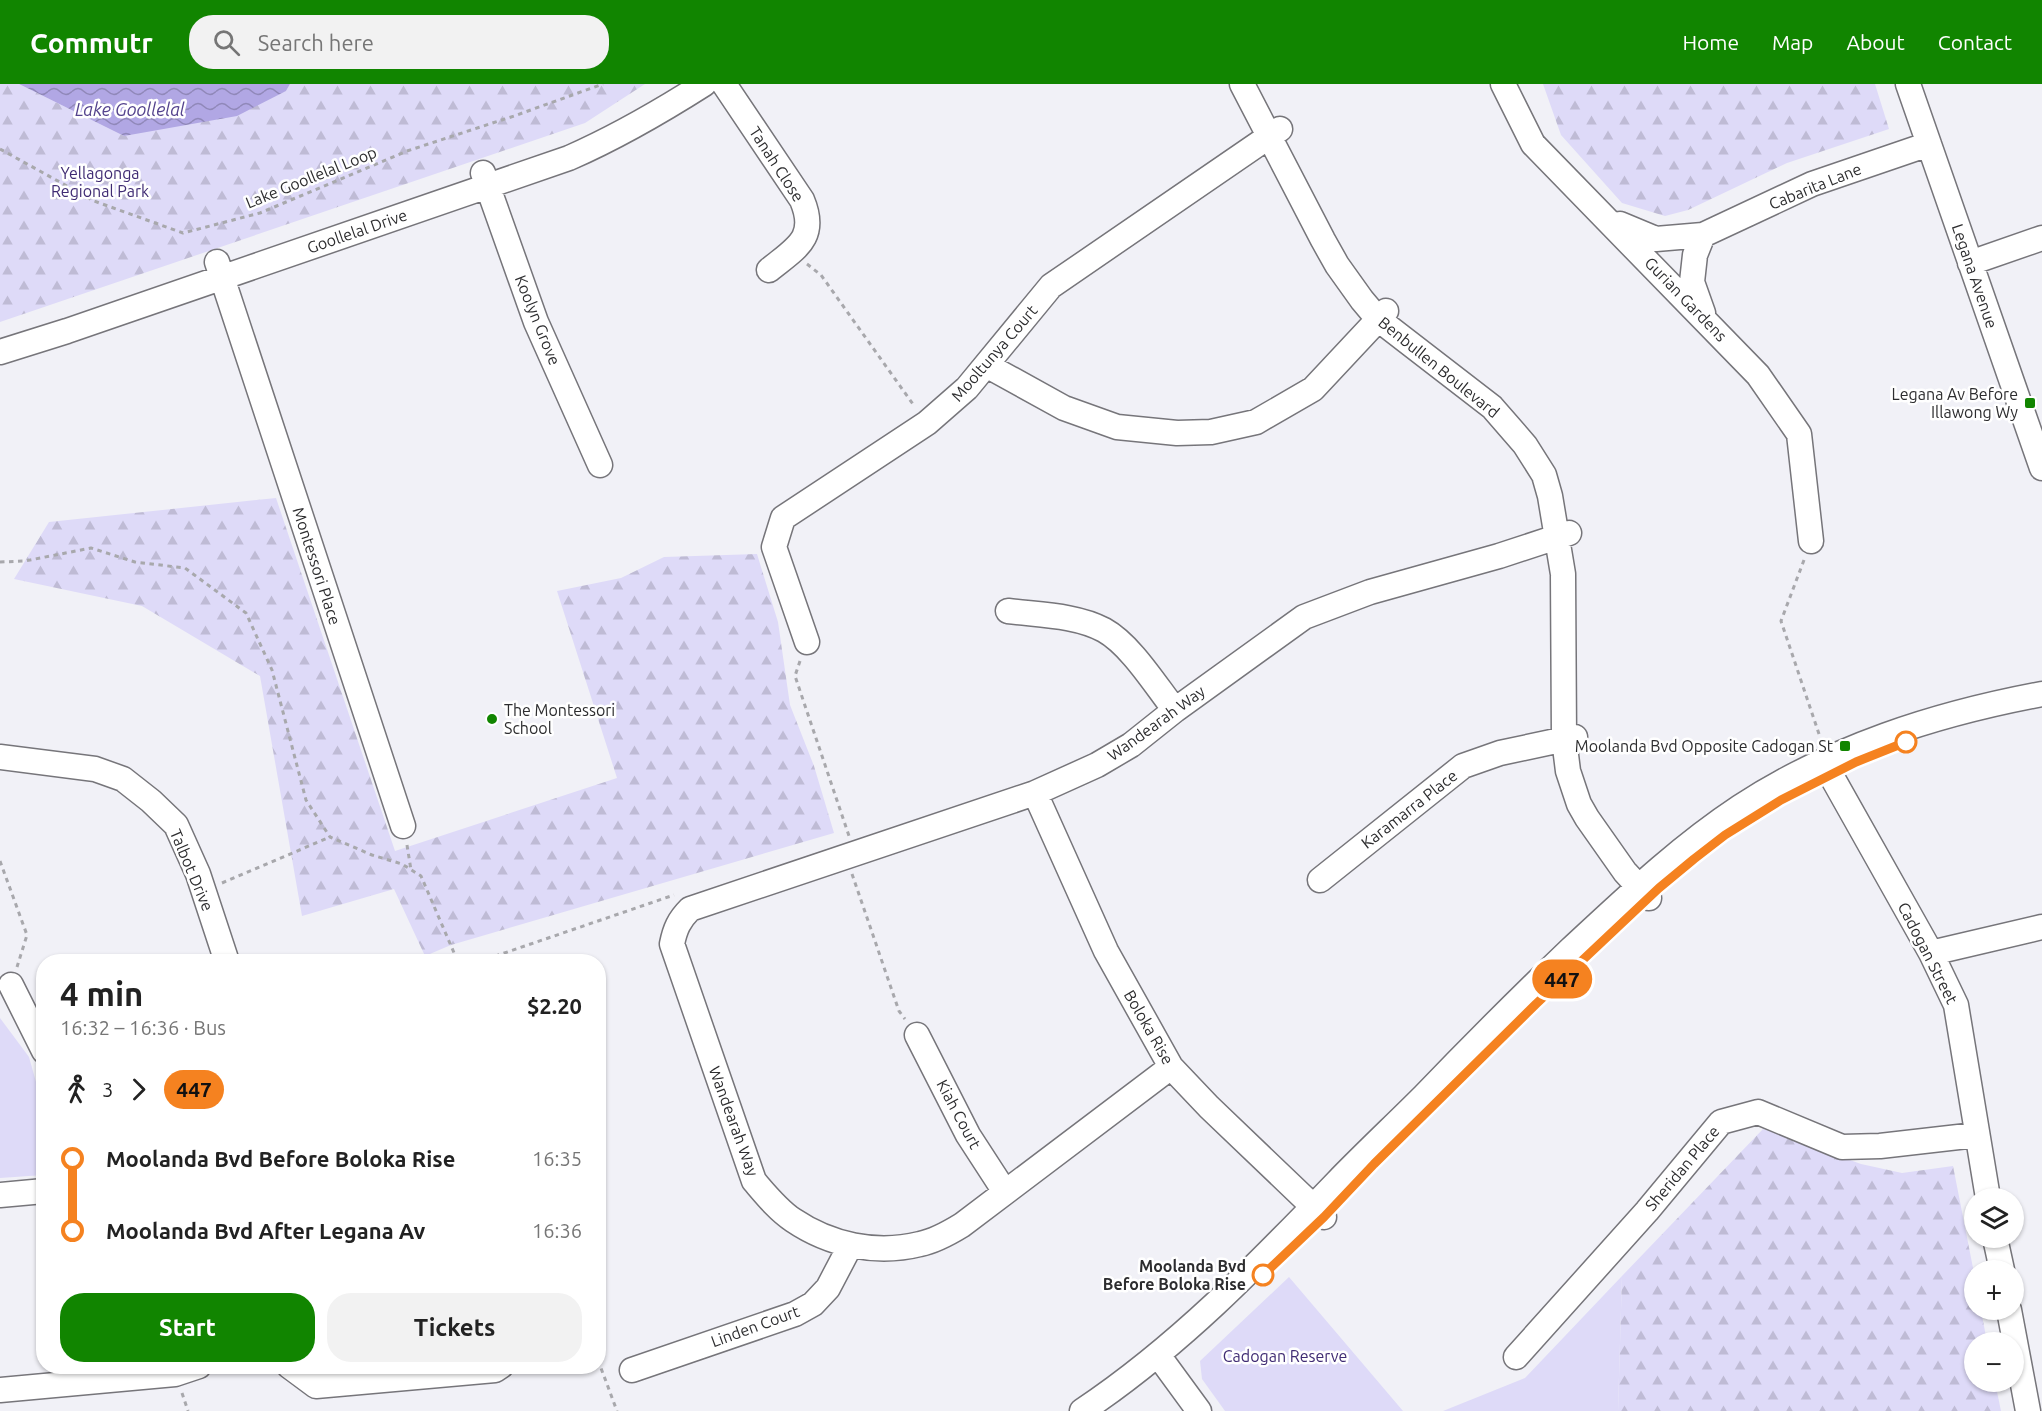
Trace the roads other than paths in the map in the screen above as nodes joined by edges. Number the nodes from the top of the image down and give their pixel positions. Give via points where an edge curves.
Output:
1 (673, 84) edge
2 (704, 84) edge
3 (724, 84) edge
4 (1242, 84) edge
5 (1256, 84) edge
6 (1503, 84) edge
7 (1908, 84) edge
8 (1275, 132) junction
9 (1929, 144) junction
10 (485, 179) junction
11 (1607, 218) junction
12 (1703, 235) junction
13 (2042, 238) edge
14 (1970, 263) junction
15 (219, 270) junction
16 (769, 270) dead end
17 (1382, 315) junction
18 (1705, 320) junction
19 (0, 336) edge
20 (0, 352) edge
21 (986, 365) junction
22 (600, 465) dead end
23 (2042, 465) edge
24 (1563, 535) junction
25 (1811, 541) road end
26 (1008, 611) dead end
27 (807, 642) road end
28 (2042, 694) edge
29 (2042, 709) edge
30 (1175, 710) junction
31 (1569, 738) junction
32 (0, 757) edge
33 (1826, 761) junction
34 (1035, 793) junction
35 (403, 825) road end
36 (1320, 880) dead end
37 (1648, 887) junction
38 (2042, 927) edge
39 (1931, 953) junction
40 (224, 954) edge
41 (11, 985) road end
42 (917, 1035) road end
43 (36, 1036) edge
44 (1171, 1067) junction
45 (1976, 1135) junction
46 (1986, 1188) edge
47 (1005, 1191) junction
48 (36, 1192) edge
49 (0, 1195) edge
50 (1319, 1212) junction
51 (850, 1246) junction
52 (2011, 1320) edge
53 (1516, 1358) dead end
54 (1162, 1361) junction
55 (632, 1370) dead end
56 (175, 1374) edge
57 (300, 1374) edge
58 (450, 1374) edge
59 (0, 1390) edge
60 (1082, 1411) edge
61 (1107, 1411) edge
62 (1199, 1411) edge
63 (2028, 1411) edge

1 - 10 street, Goollelal Drive via 591,134
2 - 10 street, Goollelal Drive via 602,144 569,158
3 - 16 street, Tanah Close via 808,214 808,229 803,238
4 - 8 street, Benbullen Boulevard
5 - 8 street, Benbullen Boulevard
6 - 11 street, Gurian Gardens via 1533,144
7 - 9 street, Legana Avenue
8 - 17 street, Benbullen Boulevard via 1343,255
8 - 21 street, Mooltunya Court via 1052,286
9 - 12 street, Cabarita Lane via 1812,184
9 - 14 street, Legana Avenue
10 - 15 street, Goollelal Drive
10 - 22 street, Koolyn Grove via 536,322
11 - 12 street, Cabarita Lane via 1656,239
11 - 18 street, Gurian Gardens
12 - 18 street via 1695,255 1692,282
13 - 14 street
14 - 23 street, Legana Avenue
15 - 19 street, Goollelal Drive
15 - 20 street, Goollelal Drive via 67,331
15 - 35 street, Montessori Place
17 - 21 street via 1313,389 1256,422 1211,432 1178,433 1117,426 1064,408
17 - 24 street, Benbullen Boulevard via 1497,396 1534,437 1558,482
18 - 25 street, Gurian Gardens via 1758,375 1799,434
21 - 27 street, Mooltunya Court via 967,388 927,423 783,518 774,547
24 - 30 street, Wandearah Way via 1370,592 1304,617
24 - 31 street, Benbullen Boulevard via 1575,631
26 - 30 street via 1075,620 1104,630 1135,659
28 - 33 street via 1924,722
29 - 33 street via 1919,738 1856,762
30 - 34 street, Wandearah Way via 1131,745
31 - 36 street, Karamarra Place via 1500,753 1463,766
31 - 37 street, Benbullen Boulevard via 1568,771 1579,804 1602,841
32 - 40 street, Talbot Drive via 95,769 123,779 151,801 176,825 198,874
33 - 37 street via 1740,807
33 - 39 street, Cadogan Street
34 - 44 street, Boloka Rise via 1106,951
34 - 51 street, Wandearah Way via 690,909 674,932 672,944 754,1181 792,1219 830,1240
37 - 50 street via 1481,1036
38 - 39 street
39 - 45 street, Cadogan Street via 1956,1005
41 - 43 street
42 - 47 street, Kiah Court via 969,1135
44 - 47 street, Wandearah Way
44 - 50 street, Boloka Rise
45 - 46 street, Cadogan Street
45 - 53 street, Sheridan Place via 1842,1147 1758,1112 1721,1122
47 - 51 street, Wandearah Way via 962,1225 931,1241 892,1248
48 - 49 street
50 - 54 street via 1241,1280
51 - 55 street, Linden Court via 828,1288 813,1304 795,1314
52 - 63 street
54 - 60 street
54 - 61 street via 1144,1386
54 - 62 street
56 - 59 street
57 - 58 street via 316,1386

